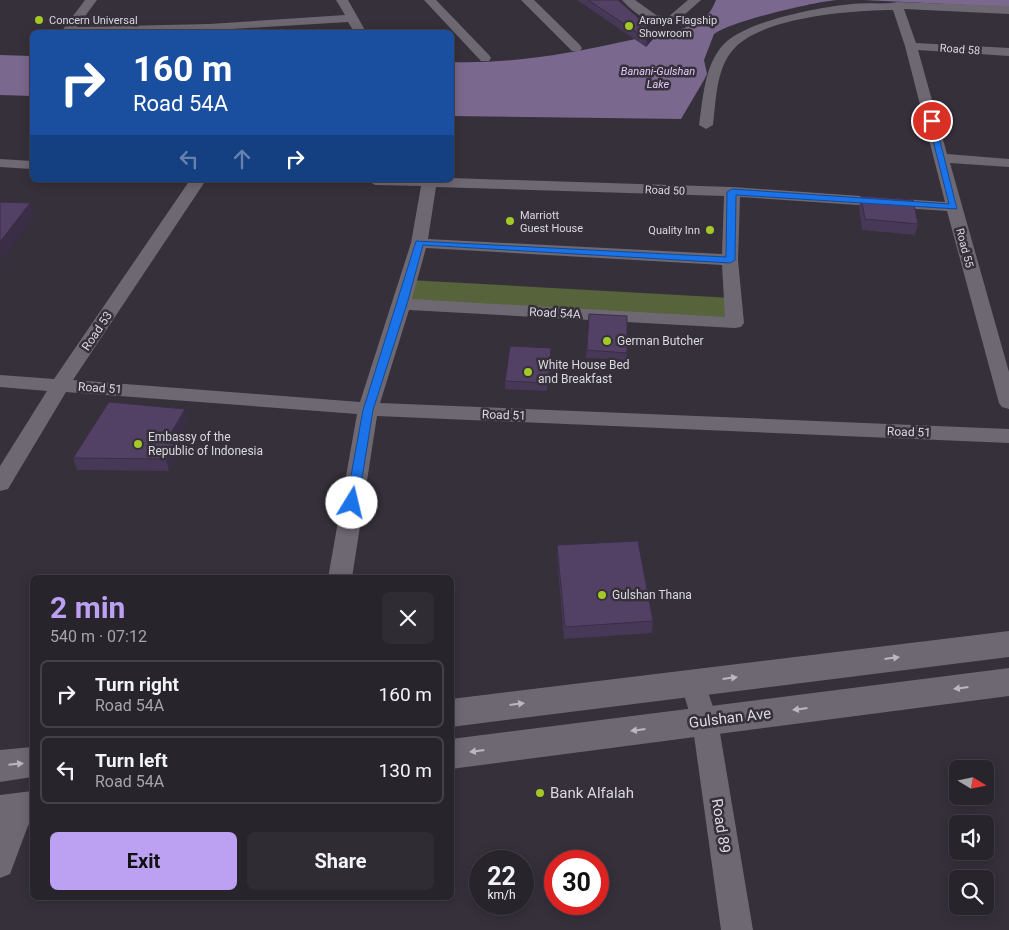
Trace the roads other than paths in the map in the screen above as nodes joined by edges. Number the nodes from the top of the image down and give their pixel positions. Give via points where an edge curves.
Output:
1 (91, 0) edge
2 (342, 0) edge
3 (430, 0) edge
4 (527, 0) edge
5 (628, 0) edge
6 (695, 0) edge
7 (898, 6) junction
8 (1009, 10) edge
9 (350, 18) junction
10 (69, 30) edge
11 (177, 30) edge
12 (359, 30) edge
13 (911, 46) junction
14 (576, 48) dead end
15 (1009, 52) edge
16 (485, 58) dead end
17 (706, 125) dead end
18 (942, 158) junction
19 (0, 163) edge
20 (1009, 163) edge
21 (30, 165) edge
22 (197, 182) edge
23 (411, 182) edge
24 (429, 183) junction
25 (732, 192) junction
26 (954, 207) junction
27 (419, 243) junction
28 (730, 260) junction
29 (402, 304) junction
30 (989, 338) junction
31 (1009, 339) edge
32 (0, 381) edge
33 (60, 385) junction
34 (1009, 403) edge
35 (368, 410) junction
36 (1009, 436) edge
37 (0, 484) edge
38 (340, 575) edge
39 (1009, 644) edge
40 (693, 682) junction
41 (1009, 682) edge
42 (454, 713) edge
43 (705, 721) junction
44 (454, 754) edge
45 (30, 762) edge
46 (0, 766) edge
47 (18, 810) edge
48 (0, 864) edge
49 (737, 930) edge

1 - 10 street
2 - 9 street
3 - 16 street
4 - 14 street
5 - 6 street via 652,18 670,21
7 - 8 street
7 - 13 street, Road 55
7 - 17 street via 852,7 751,30 728,47 714,73
9 - 11 street
9 - 12 street
13 - 15 street, Road 58
13 - 18 street, Road 55
18 - 20 street
18 - 26 street, Road 55
19 - 21 street
22 - 33 street, Road 53
23 - 24 street, Road 50
24 - 25 street, Road 50
24 - 27 street
25 - 26 street, Road 50
25 - 28 street, Road 54A
26 - 30 street, Road 55
27 - 28 street
27 - 29 street
28 - 29 street, Road 54A via 735,323
29 - 35 street
30 - 31 street
30 - 34 street, Road 55
32 - 33 street, Road 51
33 - 35 street, Road 51
33 - 37 street, Road 53
35 - 36 street, Road 51
35 - 38 street
40 -> 39 street
42 -> 40 street
40 - 43 street, Road 89
41 -> 43 street, Gulshan Ave
43 -> 44 street, Gulshan Ave
43 - 49 street, Road 89
46 -> 45 street
47 - 48 street

